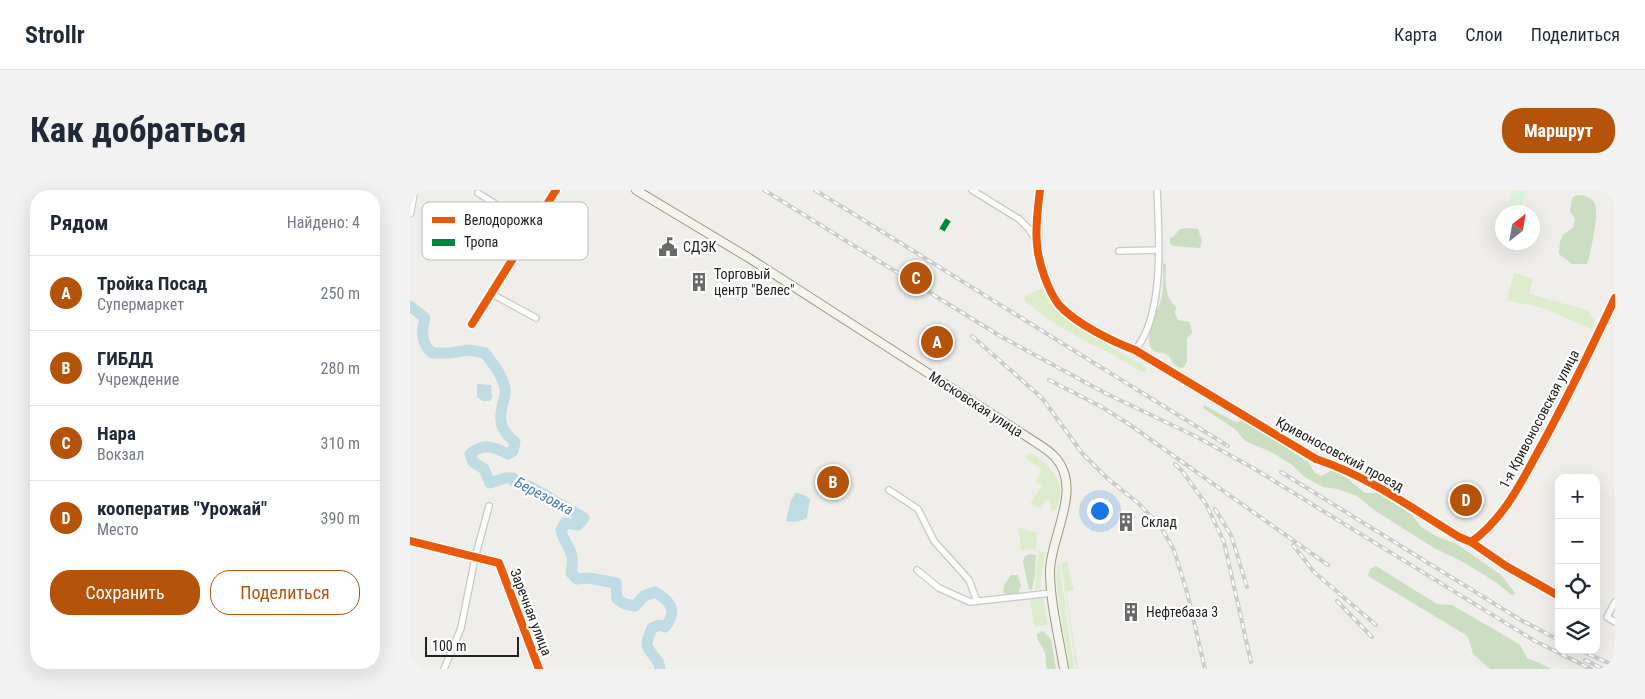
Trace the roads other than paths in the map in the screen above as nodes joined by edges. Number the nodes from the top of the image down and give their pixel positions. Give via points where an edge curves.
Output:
1 (414, 190) edge
2 (556, 190) edge
3 (636, 190) edge
4 (972, 190) edge
5 (1040, 190) edge
6 (1157, 190) edge
7 (478, 193) dead end
8 (492, 202) edge
9 (549, 202) edge
10 (410, 213) edge
11 (1036, 242) junction
12 (1158, 250) junction
13 (1119, 251) dead end
14 (513, 260) edge
15 (492, 294) junction
16 (1615, 298) edge
17 (1613, 308) edge
18 (536, 318) dead end
19 (472, 324) dead end
20 (1135, 350) junction
21 (889, 490) dead end
22 (489, 506) dead end
23 (410, 541) edge
24 (1471, 542) junction
25 (475, 558) junction
26 (917, 570) dead end
27 (1052, 593) junction
28 (1555, 594) edge
29 (977, 601) junction
30 (1615, 602) edge
31 (1615, 622) edge
32 (444, 669) edge
33 (539, 669) edge
34 (1064, 669) edge

1 - 10 street
2 - 9 street
3 - 27 main road, Московская улица via 782,278 1053,455 1064,471 1067,488 1051,560
4 - 11 street via 1019,219
5 - 11 street
6 - 12 street
7 - 8 street
11 - 20 street, Кривоносовский проезд via 1052,295 1061,307 1091,330
12 - 13 street
12 - 20 street via 1157,291 1143,340
14 - 15 street
15 - 18 street
15 - 19 street
16 - 17 street, 1-я Кривоносовская улица
17 - 24 street, 1-я Кривоносовская улица via 1509,502
20 - 24 street, Кривоносовский проезд via 1316,459 1360,477 1459,538
21 - 29 street via 918,509 934,541 968,580
22 - 25 street
23 - 25 street
24 - 28 street, Кривоносовский проезд
25 - 32 street via 461,628
25 - 33 street, Заречная улица via 499,563
26 - 29 street via 939,588 970,602
27 - 29 street
27 - 34 main road, Московская улица
30 - 31 street via 1607,616

